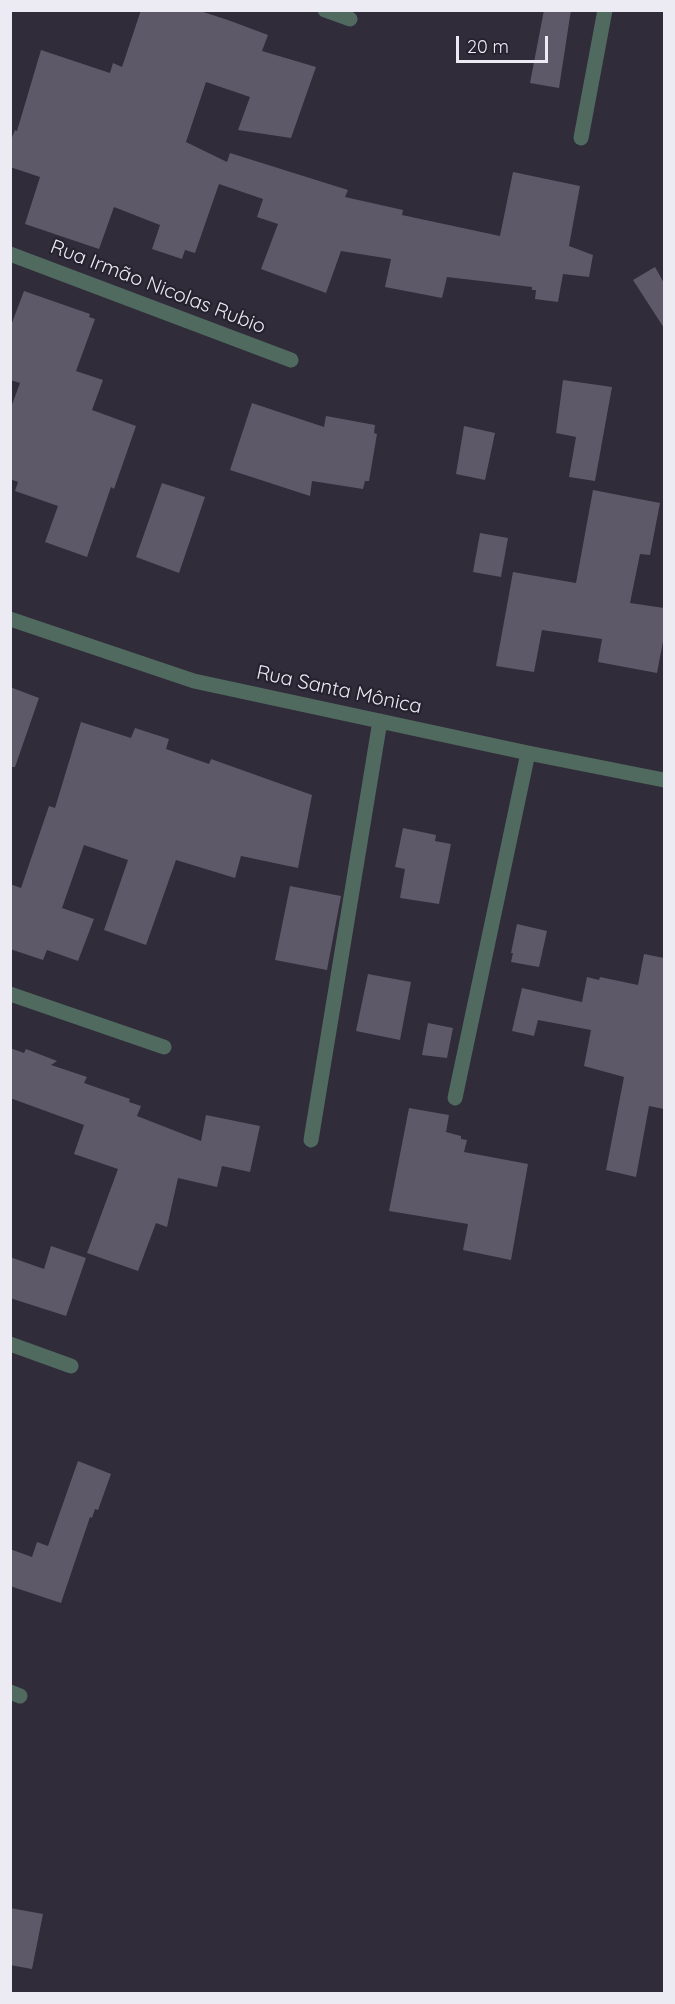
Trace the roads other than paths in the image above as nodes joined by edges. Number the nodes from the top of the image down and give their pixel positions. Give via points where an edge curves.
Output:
1 (325, 10) edge
2 (604, 10) edge
3 (350, 19) dead end
4 (581, 138) dead end
5 (10, 254) edge
6 (291, 360) dead end
7 (10, 619) edge
8 (380, 721) junction
9 (528, 753) junction
10 (664, 780) edge
11 (10, 994) edge
12 (164, 1047) dead end
13 (454, 1098) dead end
14 (311, 1140) dead end
15 (10, 1344) edge
16 (71, 1366) dead end

1 - 3 street
2 - 4 street
5 - 6 street, Rua Irmão Nicolas Rubio
7 - 8 street, Rua Santa Mônica via 194,681
8 - 9 street, Rua Santa Mônica
8 - 14 street
9 - 10 street, Rua Santa Mônica
9 - 13 street
11 - 12 street
15 - 16 street

